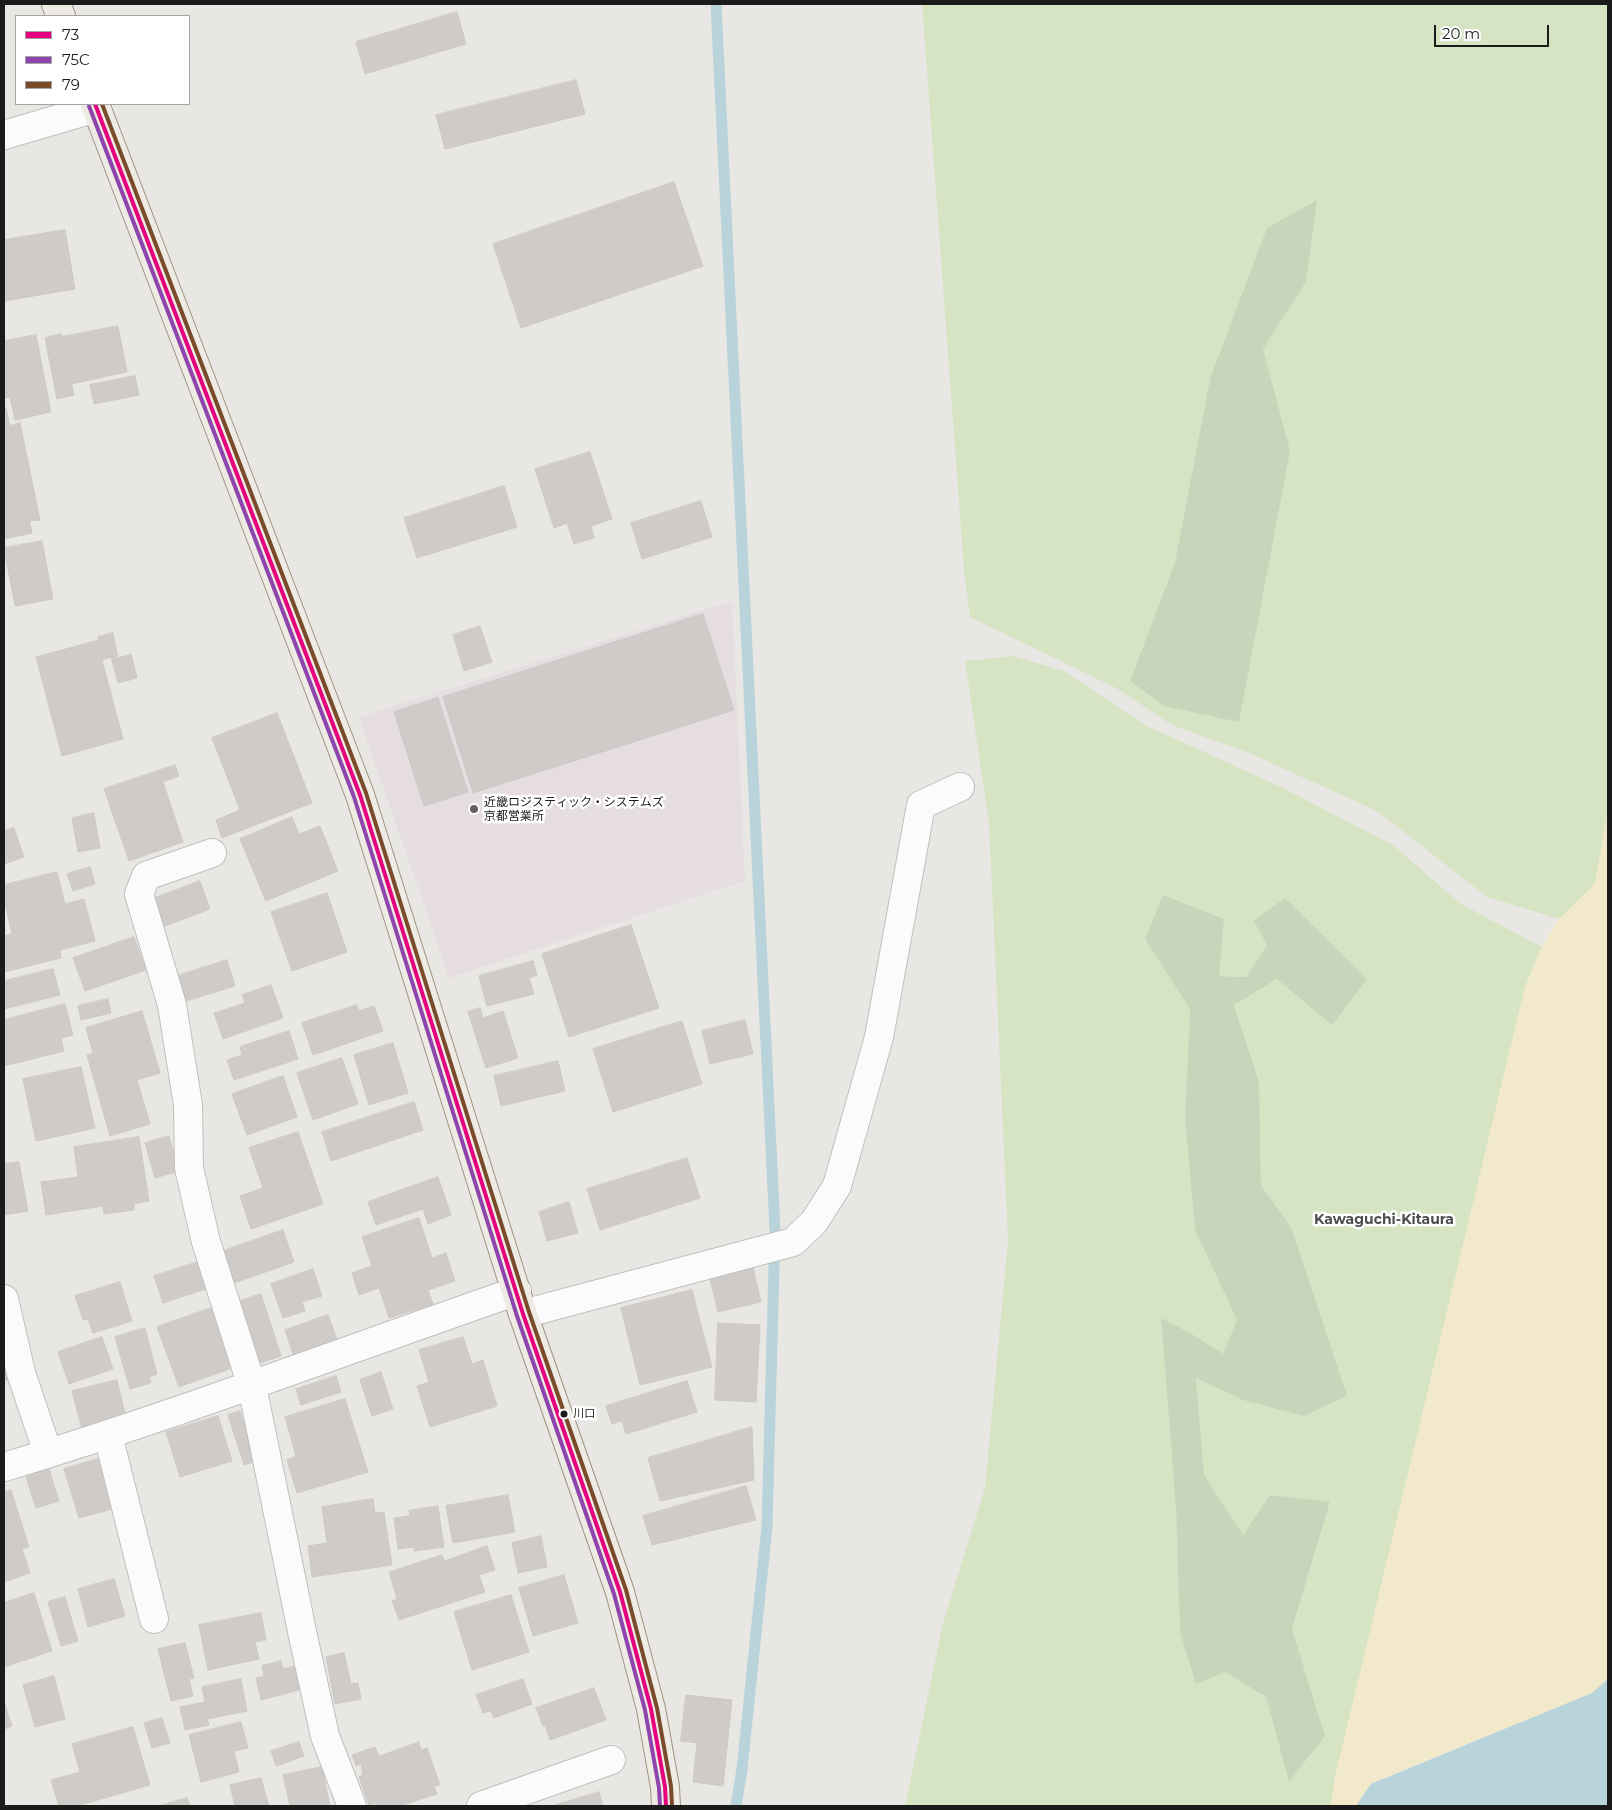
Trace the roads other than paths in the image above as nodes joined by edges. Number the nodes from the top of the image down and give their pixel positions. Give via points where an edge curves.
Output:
1 (96, 106) edge
2 (4, 134) edge
3 (960, 787) dead end
4 (212, 853) dead end
5 (4, 1299) edge
6 (520, 1302) junction
7 (252, 1386) junction
8 (108, 1435) junction
9 (48, 1453) junction
10 (4, 1467) edge
11 (154, 1619) dead end
12 (611, 1760) dead end
13 (352, 1806) edge
14 (481, 1806) edge
15 (666, 1806) edge

1 - 2 street
1 - 6 main road via 360,795
3 - 6 street via 921,805 878,1037 837,1186 814,1222 793,1242
4 - 7 street via 146,876 139,894 172,1005 188,1105 191,1177 206,1242
5 - 9 street via 21,1373
6 - 7 street
6 - 15 main road via 620,1592 651,1709
7 - 8 street
7 - 13 street via 325,1736
8 - 9 street
8 - 11 street
9 - 10 street
12 - 14 street

